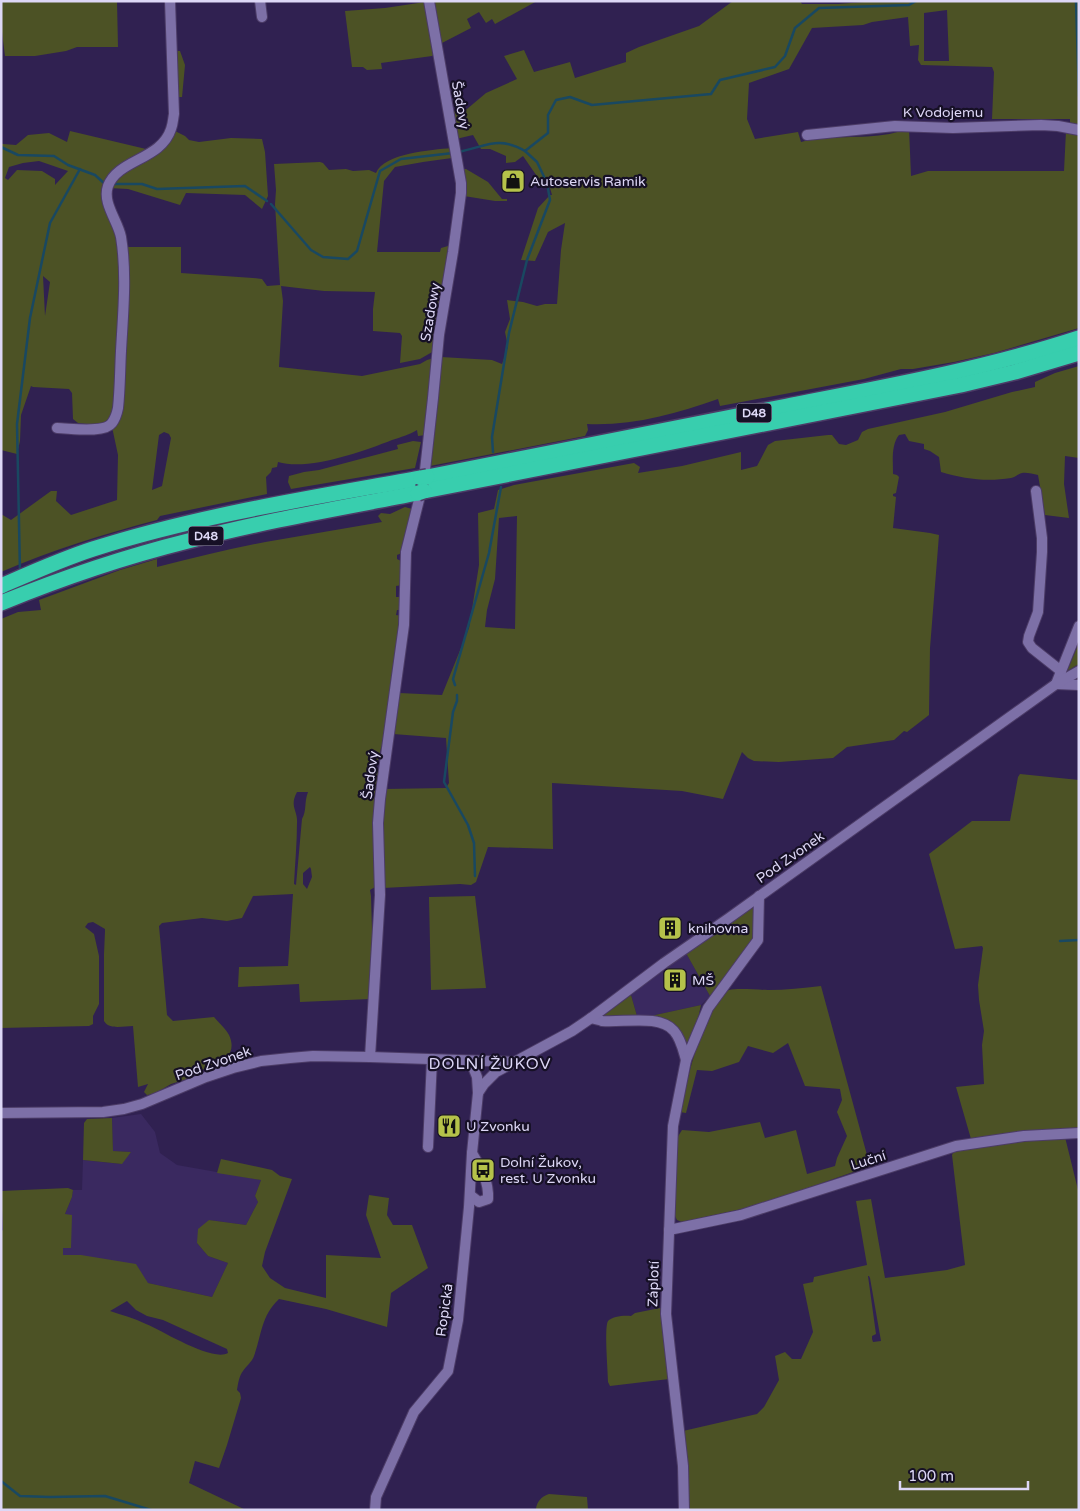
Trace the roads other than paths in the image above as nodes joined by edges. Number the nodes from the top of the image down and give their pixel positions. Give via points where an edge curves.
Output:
1 (170, 1) edge
2 (260, 1) edge
3 (430, 1) edge
4 (262, 17) dead end
5 (1079, 130) edge
6 (807, 134) dead end
7 (455, 153) joint
8 (1079, 338) edge
9 (1079, 353) edge
10 (57, 428) dead end
11 (422, 485) junction
12 (1036, 491) dead end
13 (1, 586) edge
14 (1, 603) edge
15 (1079, 626) edge
16 (1061, 670) junction
17 (1079, 671) edge
18 (1056, 684) junction
19 (1079, 685) edge
20 (759, 896) junction
21 (591, 1018) junction
22 (370, 1057) junction
23 (432, 1059) junction
24 (467, 1060) junction
25 (686, 1060) junction
26 (514, 1062) junction
27 (478, 1093) junction
28 (1, 1113) edge
29 (1079, 1133) edge
30 (428, 1147) dead end
31 (472, 1153) junction
32 (470, 1195) junction
33 (669, 1230) junction
34 (375, 1510) edge
35 (684, 1510) edge

1 - 10 street via 174,114 171,130 150,154 117,172 106,196 118,225 123,253 118,409 112,423 102,428
2 - 4 street
3 - 7 street, Šadový
5 - 6 street, K Vodojemu via 1041,125 895,126
7 - 11 street, Szadowy via 461,193 439,335
8 - 11 highway, D48 via 958,371
9 - 11 highway, D48 via 961,385
11 - 13 highway, D48 via 232,513 148,533 91,549
11 - 14 highway, D48 via 179,543 80,573
11 - 22 street, Šadový via 406,552 404,625 380,799 380,895
12 - 16 street via 1042,552 1038,612 1028,642
15 - 16 street
16 - 18 street
17 - 18 street, Pod Zvonek
18 - 19 street
18 - 20 street, Pod Zvonek
20 - 21 street, Pod Zvonek
20 - 25 street, Záplotí via 758,940 708,1008
21 - 25 street, Záplotí via 666,1025 680,1039
21 - 26 street, Pod Zvonek
22 - 23 street, Pod Zvonek
22 - 28 street, Pod Zvonek via 313,1056 261,1061 206,1077 142,1104 117,1110
23 - 24 street, Pod Zvonek
23 - 30 street
24 - 26 street, Pod Zvonek
24 - 27 street via 477,1077
25 - 33 street, Záplotí via 673,1126
26 - 27 street, Pod Zvonek via 496,1072
27 - 31 street, Ropická
29 - 33 street, Luční via 1024,1136 956,1146 742,1215
31 - 32 street, Ropická
31 - 32 street via 482,1170 488,1199 479,1202
32 - 34 street, Ropická via 458,1320 448,1371 414,1412 376,1497
33 - 35 street, Záplotí via 666,1314 683,1466

